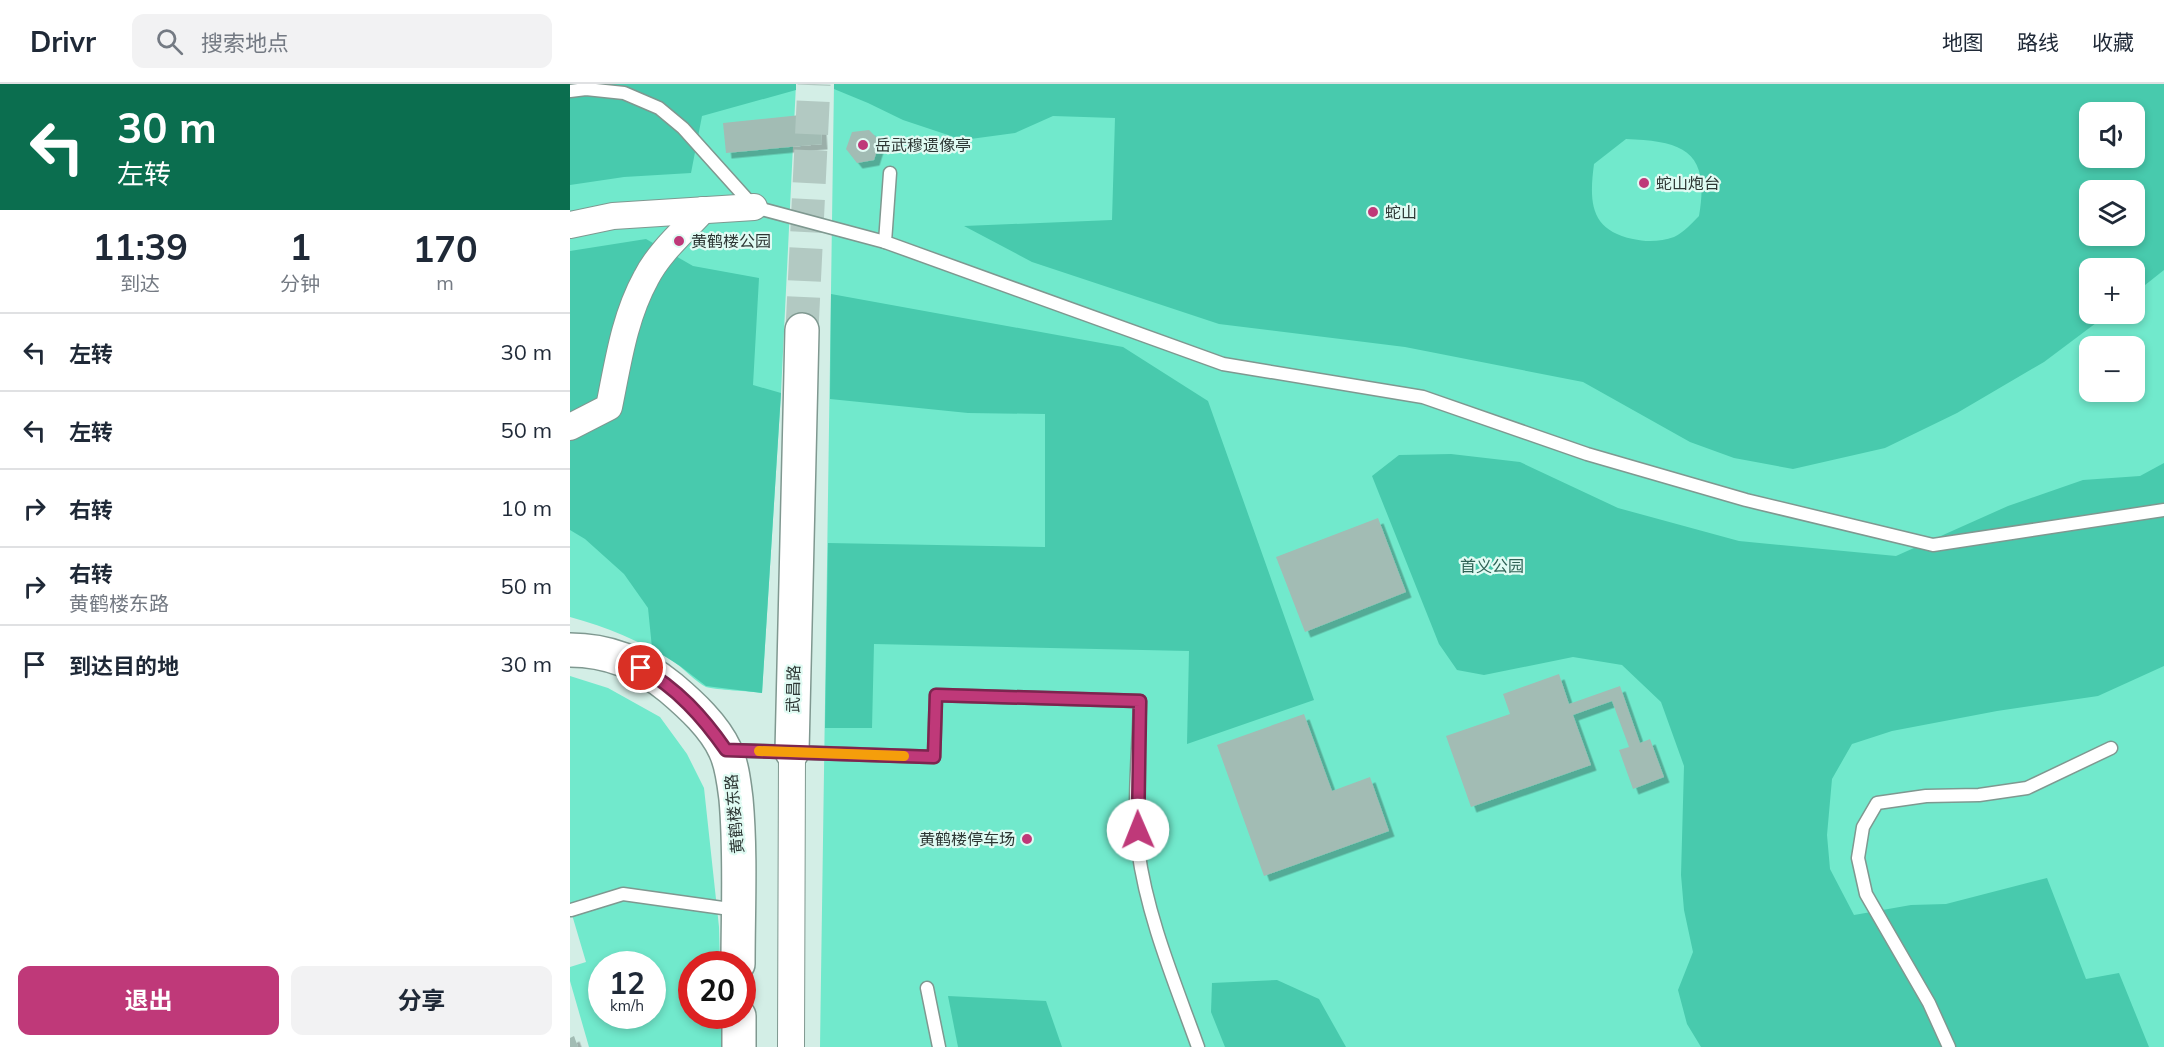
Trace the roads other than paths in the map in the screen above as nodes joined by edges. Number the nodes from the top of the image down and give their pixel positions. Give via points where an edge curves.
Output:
1 (570, 91) edge
2 (890, 173) dead end
3 (754, 207) junction
4 (703, 210) junction
5 (570, 225) edge
6 (885, 242) junction
7 (802, 330) tunnel mouth
8 (570, 427) edge
9 (2164, 510) edge
10 (570, 650) edge
11 (2111, 748) dead end
12 (726, 750) junction
13 (792, 752) junction
14 (571, 910) edge
15 (738, 910) junction
16 (738, 951) edge
17 (927, 988) dead end
18 (739, 1029) edge
19 (739, 1047) edge
20 (791, 1047) edge
21 (939, 1047) edge
22 (1198, 1047) edge
23 (1949, 1047) edge

1 - 3 lane via 624,93 659,108
2 - 6 lane
3 - 4 street
3 - 6 lane
4 - 5 street via 613,216
4 - 8 street via 647,276 628,319 609,407
6 - 9 lane via 1223,364 1423,397 1587,454 1746,500 1933,545
7 - 13 main road, 武昌路
10 - 12 main road, 黄鹤楼东路 via 625,659 657,677 708,724
11 - 23 lane via 2027,788 1878,803 1863,827 1858,858 1866,894 1929,1003
12 - 13 lane
12 - 15 main road, 黄鹤楼东路 via 739,828
13 - 20 street, 武昌路
13 - 22 lane via 934,757 936,695 1140,701 1138,846 1145,890
14 - 15 lane via 623,894
15 - 16 main road, 黄鹤楼东路
17 - 21 lane
18 - 19 main road

